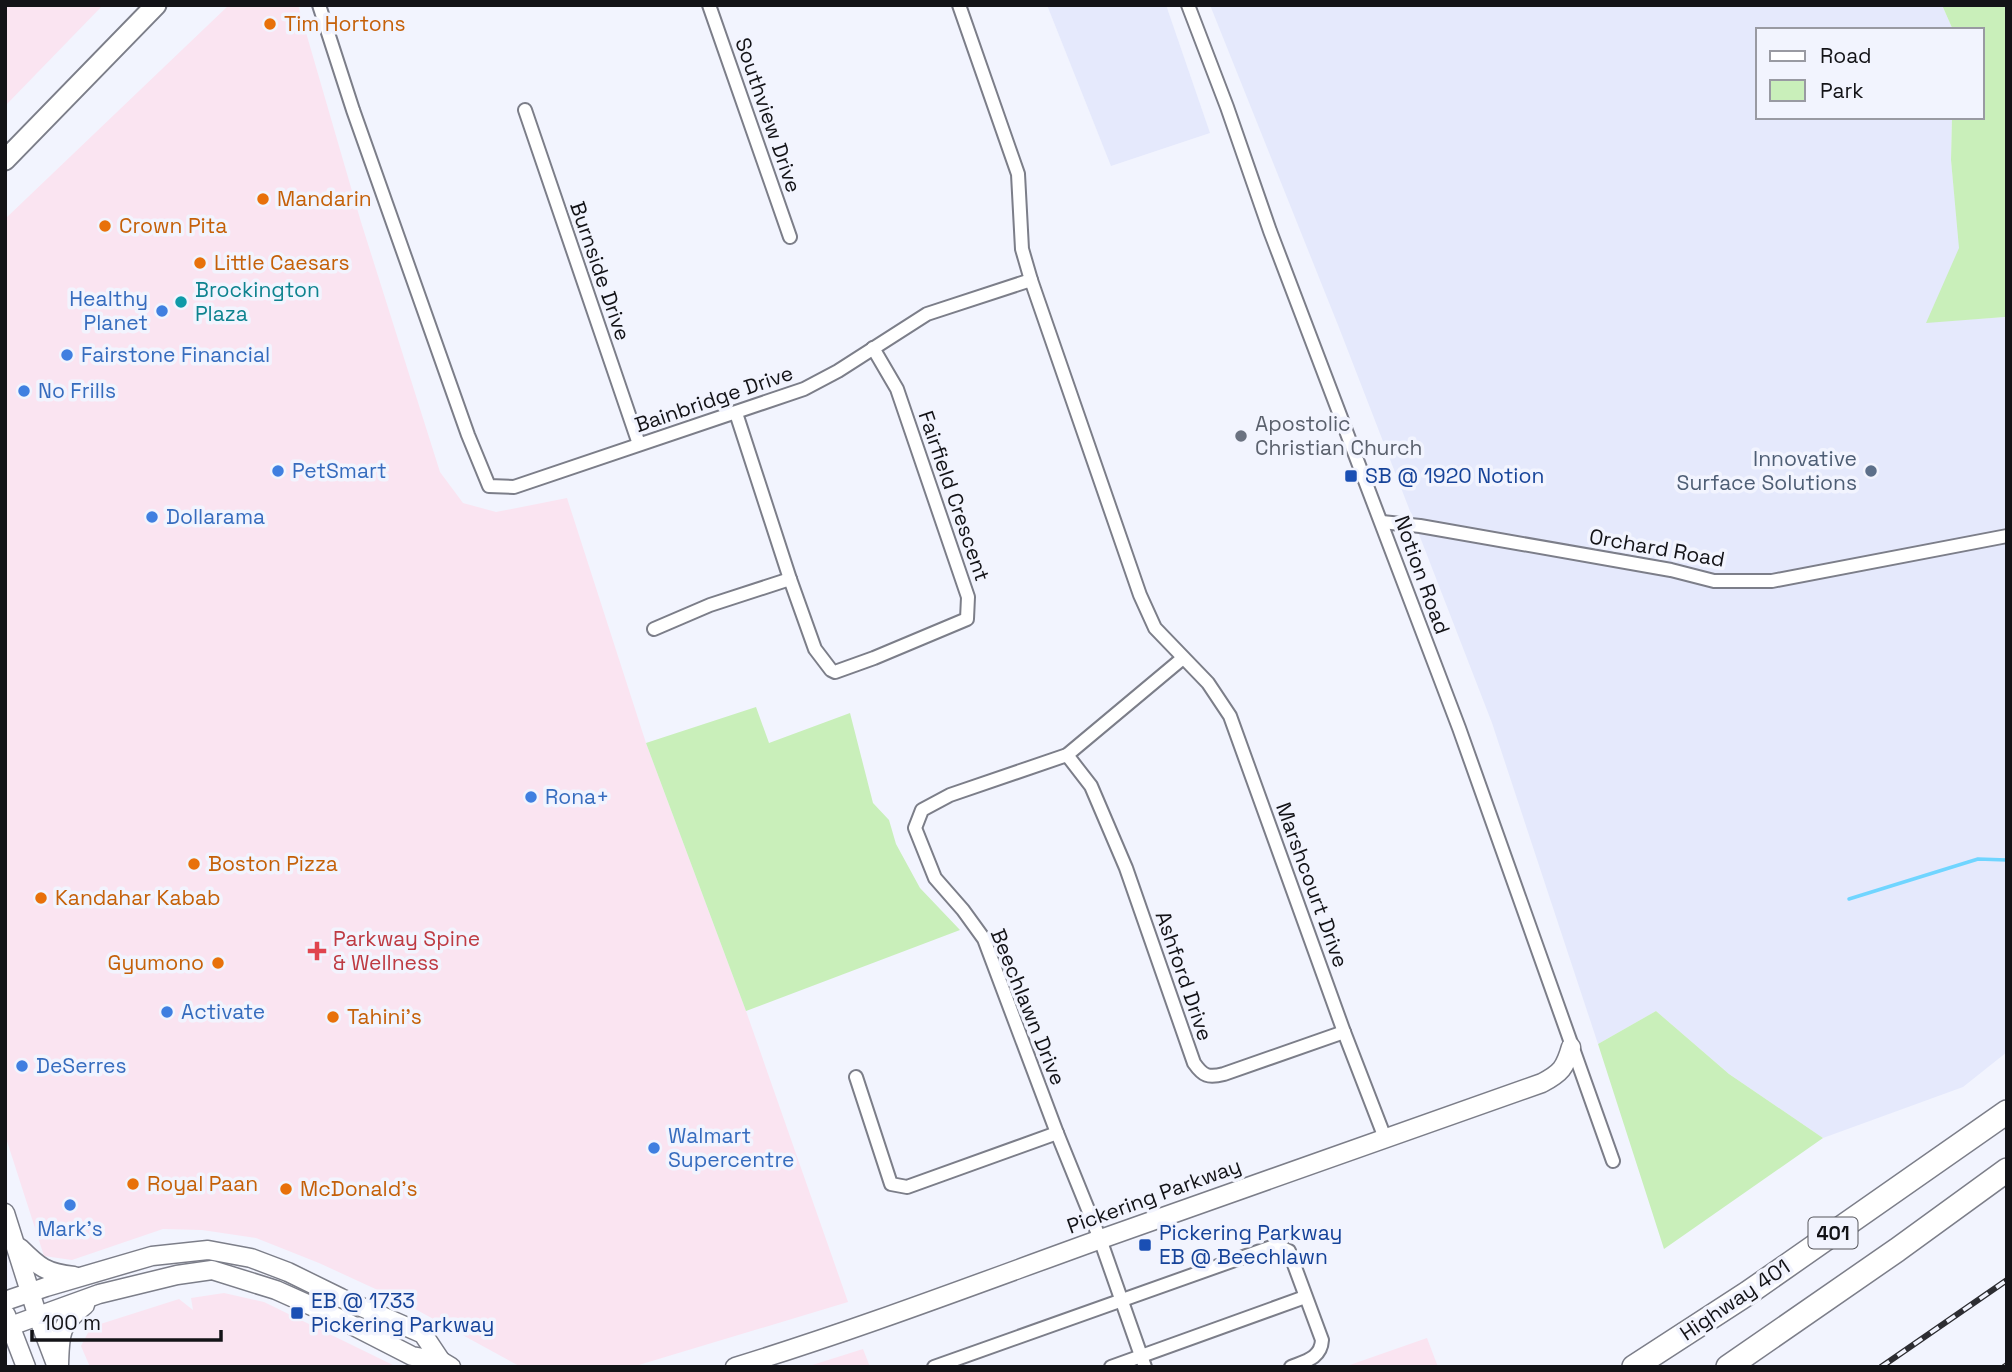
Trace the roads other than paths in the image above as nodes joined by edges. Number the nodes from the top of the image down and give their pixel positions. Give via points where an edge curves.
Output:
1 (156, 5) edge
2 (319, 5) edge
3 (709, 5) edge
4 (959, 5) edge
5 (1188, 5) edge
6 (525, 110) dead end
7 (5, 160) edge
8 (790, 237) dead end
9 (1031, 279) junction
10 (873, 348) junction
11 (736, 413) junction
12 (639, 444) junction
13 (1382, 522) junction
14 (2007, 536) edge
15 (790, 579) junction
16 (654, 629) dead end
17 (1183, 658) junction
18 (1067, 755) junction
19 (1345, 1032) junction
20 (1571, 1047) junction
21 (856, 1077) dead end
22 (2007, 1112) edge
23 (1057, 1133) junction
24 (1385, 1138) junction
25 (1613, 1161) dead end
26 (2007, 1170) edge
27 (5, 1213) edge
28 (1100, 1239) junction
29 (17, 1245) junction
30 (80, 1277) junction
31 (31, 1292) junction
32 (99, 1294) junction
33 (1305, 1297) junction
34 (341, 1298) junction
35 (5, 1301) edge
36 (1121, 1301) junction
37 (334, 1316) junction
38 (38, 1317) junction
39 (6, 1318) edge
40 (1143, 1361) edge
41 (446, 1364) edge
42 (26, 1367) edge
43 (58, 1367) edge
44 (735, 1367) edge
45 (934, 1367) edge
46 (1111, 1367) edge
47 (1291, 1367) edge
48 (1634, 1367) edge
49 (1728, 1367) edge

1 - 7 main road
2 - 12 street, Bainbridge Drive via 489,486 514,487
3 - 8 street, Southview Drive
4 - 9 street via 1018,174 1022,249
5 - 13 street, Notion Road
6 - 12 street, Burnside Drive
9 - 10 street, Bainbridge Drive via 927,314
9 - 17 street via 1140,594 1156,628
10 - 11 street, Bainbridge Drive via 804,388
10 - 15 street, Fairfield Crescent via 897,389 913,434 968,597 967,619 835,672 815,649
11 - 12 street, Bainbridge Drive
11 - 15 street, Fairfield Crescent
13 - 14 street, Orchard Road via 1714,581 1772,581
13 - 20 street, Notion Road
15 - 16 street
17 - 18 street, Beechlawn Drive
17 - 19 street, Marshcourt Drive via 1208,683 1230,716
18 - 19 street, Ashford Drive via 1091,786 1126,868 1201,1074 1224,1074
18 - 23 street, Beechlawn Drive via 950,794 922,810 915,828 935,878 984,939
19 - 24 street, Marshcourt Drive
20 - 24 street, Pickering Parkway via 1558,1074 1542,1083
20 - 25 street, Notion Road
21 - 23 street via 891,1184 907,1187
22 - 48 highway, Highway 401 / 401
23 - 28 street, Beechlawn Drive
24 - 28 street, Pickering Parkway
26 - 49 highway, 401
27 - 29 street
28 - 36 street, Beechlawn Drive
28 - 44 street, Pickering Parkway
29 - 30 street via 54,1274
29 - 31 street
30 - 31 street
30 - 34 street via 152,1256 208,1250 251,1258
31 - 35 street
31 - 38 street
31 - 39 street
32 - 37 street via 212,1270 276,1290
32 - 38 street
32 - 43 street via 69,1317 60,1335
33 - 36 street via 1289,1251 1277,1245
33 - 40 street
33 - 47 street via 1322,1340 1321,1349 1312,1359
34 - 37 street
34 - 41 street via 423,1334
36 - 40 street, Beechlawn Drive
36 - 45 street
37 - 41 street via 412,1356
38 - 39 street
38 - 43 street
39 - 42 street
40 - 46 street

